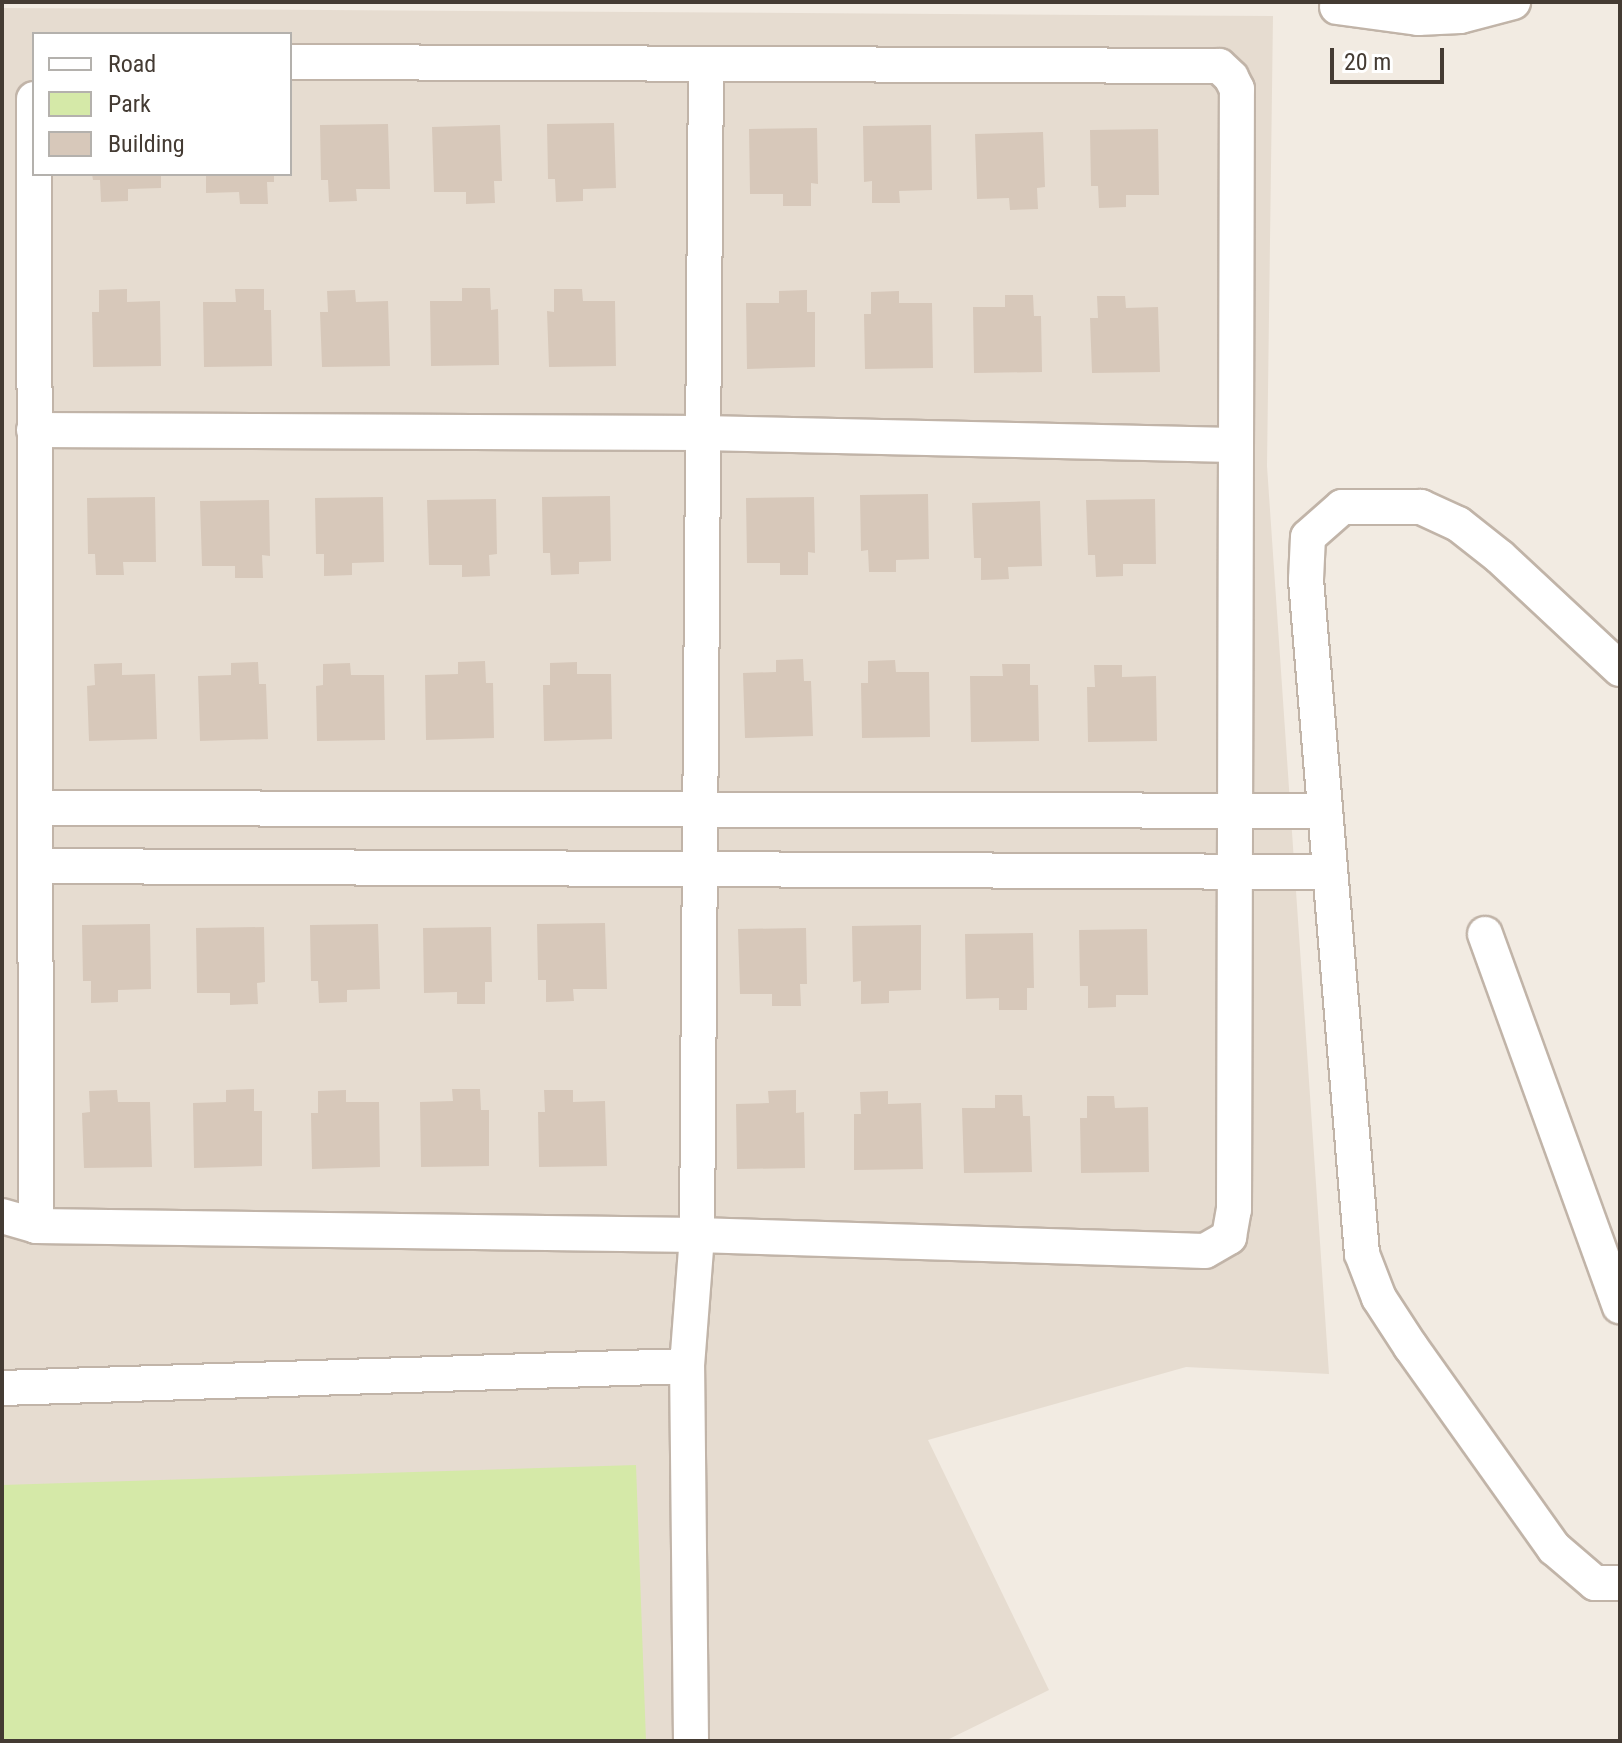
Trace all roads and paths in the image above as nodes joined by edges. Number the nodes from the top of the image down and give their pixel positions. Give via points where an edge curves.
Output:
1 (1513, 2) edge
2 (1337, 7) dead end
3 (292, 62) edge
4 (706, 64) junction
5 (34, 176) edge
6 (34, 430) junction
7 (703, 433) junction
8 (1233, 445) junction
9 (1620, 669) edge
10 (35, 808) junction
11 (700, 810) junction
12 (1233, 811) junction
13 (1325, 811) junction
14 (35, 866) junction
15 (700, 869) junction
16 (1232, 872) junction
17 (1329, 872) junction
18 (1485, 934) dead end
19 (2, 1216) edge
20 (36, 1226) junction
21 (697, 1235) junction
22 (1620, 1306) edge
23 (687, 1366) junction
24 (2, 1388) edge
25 (1620, 1583) edge
26 (691, 1741) edge

1 - 2 street via 1460,16 1418,18
3 - 4 street
4 - 7 street
4 - 8 street via 1219,66 1237,89
5 - 6 street
6 - 7 street
6 - 10 street
7 - 8 street
7 - 11 street
8 - 12 street
9 - 13 street via 1458,524 1421,507 1342,507 1308,537 1306,580
10 - 11 street
10 - 14 street
11 - 12 street
11 - 15 street
12 - 13 street
12 - 16 street
13 - 17 street
14 - 15 street
14 - 20 street
15 - 16 street
15 - 21 street
16 - 17 street
16 - 21 street via 1234,1210 1229,1237 1205,1251
17 - 25 street via 1362,1254 1379,1298 1554,1548 1595,1583
18 - 22 street
19 - 20 street
20 - 21 street
21 - 23 street
23 - 24 street
23 - 26 street

